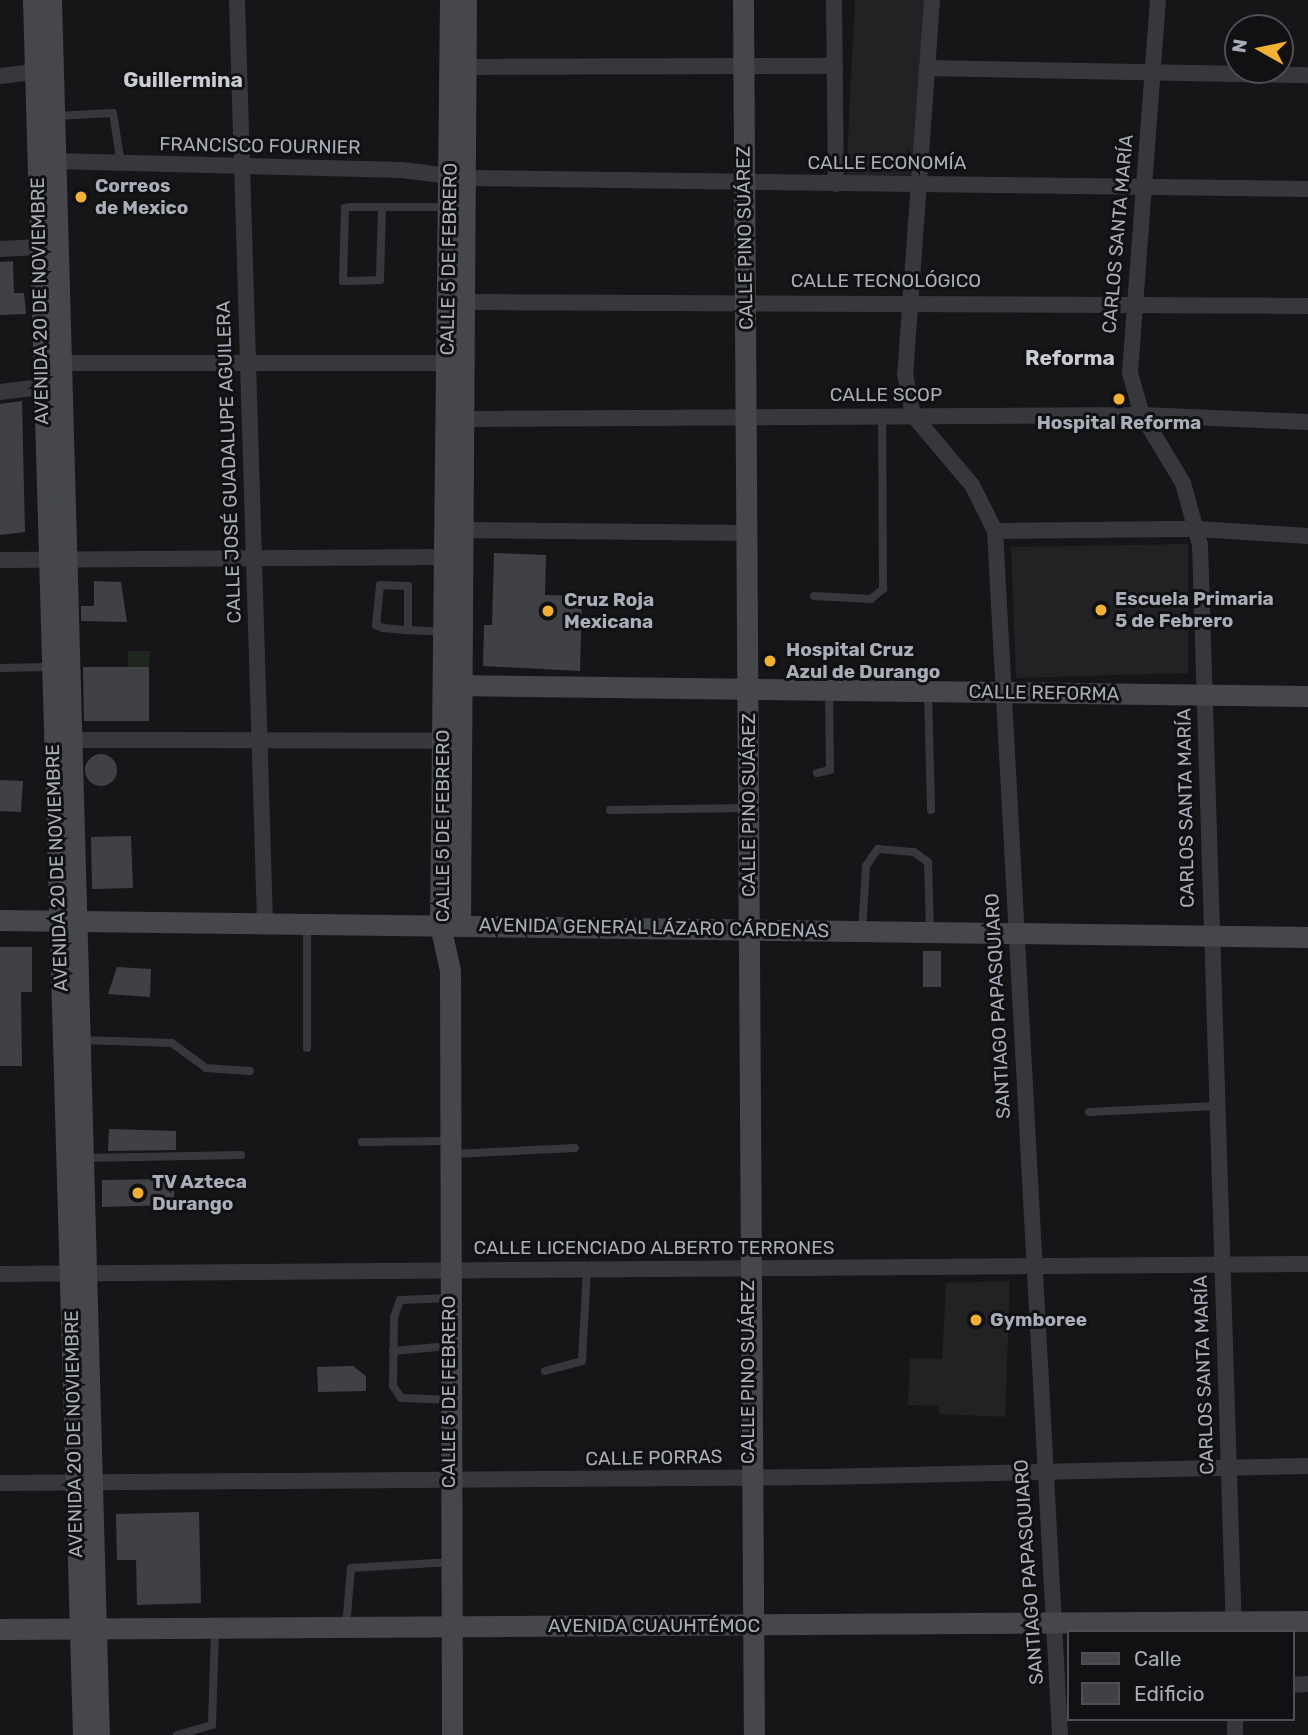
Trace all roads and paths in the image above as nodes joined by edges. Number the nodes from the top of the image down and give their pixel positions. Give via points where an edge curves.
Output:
1 (33, 0) edge
2 (51, 0) edge
3 (228, 0) edge
4 (237, 0) edge
5 (450, 0) edge
6 (466, 0) edge
7 (743, 0) edge
8 (834, 0) edge
9 (932, 0) edge
10 (1158, 0) edge
11 (835, 66) junction
12 (465, 67) junction
13 (744, 68) junction
14 (927, 68) junction
15 (35, 72) junction
16 (1152, 75) junction
17 (1308, 75) edge
18 (0, 76) edge
19 (53, 117) junction
20 (54, 161) junction
21 (121, 164) junction
22 (240, 166) junction
23 (458, 178) junction
24 (745, 183) junction
25 (836, 184) junction
26 (916, 185) junction
27 (1143, 187) junction
28 (1308, 189) edge
29 (382, 207) junction
30 (450, 207) junction
31 (38, 247) junction
32 (0, 249) edge
33 (465, 302) junction
34 (746, 302) junction
35 (908, 302) junction
36 (1132, 303) junction
37 (1308, 306) edge
38 (247, 363) junction
39 (456, 363) junction
40 (58, 366) junction
41 (42, 384) junction
42 (0, 392) edge
43 (913, 415) junction
44 (1142, 415) junction
45 (748, 416) junction
46 (882, 416) junction
47 (464, 419) junction
48 (1308, 422) edge
49 (1199, 529) junction
50 (463, 530) junction
51 (995, 531) junction
52 (748, 533) junction
53 (1308, 536) edge
54 (254, 555) junction
55 (446, 556) junction
56 (56, 557) junction
57 (0, 560) edge
58 (814, 596) dead end
59 (408, 630) junction
60 (454, 632) junction
61 (51, 667) junction
62 (0, 668) edge
63 (453, 685) junction
64 (749, 688) junction
65 (829, 689) junction
66 (928, 690) junction
67 (1002, 692) junction
68 (1205, 696) junction
69 (1308, 696) edge
70 (70, 740) junction
71 (259, 741) junction
72 (452, 741) junction
73 (817, 773) dead end
74 (749, 808) junction
75 (610, 810) dead end
76 (931, 810) dead end
77 (0, 919) edge
78 (66, 920) junction
79 (265, 923) junction
80 (307, 923) junction
81 (450, 925) junction
82 (749, 930) junction
83 (862, 931) junction
84 (930, 932) junction
85 (1014, 934) junction
86 (1210, 934) junction
87 (1308, 937) edge
88 (79, 1040) junction
89 (307, 1048) dead end
90 (250, 1071) dead end
91 (1216, 1106) junction
92 (1089, 1112) dead end
93 (362, 1142) dead end
94 (449, 1147) junction
95 (575, 1148) dead end
96 (241, 1155) dead end
97 (83, 1158) junction
98 (1308, 1264) edge
99 (1221, 1265) junction
100 (1034, 1267) junction
101 (747, 1269) junction
102 (587, 1270) junction
103 (449, 1271) junction
104 (0, 1274) edge
105 (78, 1274) junction
106 (449, 1298) junction
107 (449, 1346) junction
108 (393, 1351) junction
109 (545, 1371) dead end
110 (450, 1400) junction
111 (1308, 1466) edge
112 (1228, 1467) junction
113 (1044, 1474) junction
114 (749, 1478) junction
115 (450, 1482) junction
116 (0, 1483) edge
117 (83, 1484) junction
118 (451, 1562) junction
119 (1308, 1620) edge
120 (1053, 1623) junction
121 (752, 1625) junction
122 (1234, 1626) edge
123 (346, 1627) junction
124 (451, 1627) junction
125 (88, 1628) junction
126 (215, 1628) junction
127 (0, 1629) edge
128 (83, 1735) edge
129 (99, 1735) edge
130 (177, 1735) edge
131 (452, 1735) edge
132 (754, 1735) edge
133 (1060, 1735) edge

1 - 15 street, AVENIDA 20 DE NOVIEMBRE
2 - 19 street, AVENIDA 20 DE NOVIEMBRE
3 - 4 street
4 - 22 street, CALLE JOSÉ GUADALUPE AGUILERA
5 - 23 street, CALLE 5 DE FEBRERO
6 - 12 street, CALLE 5 DE FEBRERO
7 - 13 street, CALLE PINO SUÁREZ
8 - 11 street
9 - 14 street, SANTIAGO PAPASQUIARO
10 - 16 street, CARLOS SANTA MARÍA
11 - 13 street
11 - 25 street
12 - 13 street
12 - 23 street, CALLE 5 DE FEBRERO
13 - 24 street, CALLE PINO SUÁREZ
14 - 16 street
14 - 26 street, SANTIAGO PAPASQUIARO
15 - 18 street
15 - 31 street, AVENIDA 20 DE NOVIEMBRE
16 - 17 street
16 - 27 street, CARLOS SANTA MARÍA
19 - 20 street, AVENIDA 20 DE NOVIEMBRE
19 - 21 lane via 113,113
20 - 21 street, FRANCISCO FOURNIER
20 - 40 street, AVENIDA 20 DE NOVIEMBRE
21 - 22 street, FRANCISCO FOURNIER
22 - 23 street, FRANCISCO FOURNIER via 402,170
22 - 38 street, CALLE JOSÉ GUADALUPE AGUILERA
23 - 24 street, CALLE ECONOMÍA
23 - 30 street, CALLE 5 DE FEBRERO
23 - 33 street, CALLE 5 DE FEBRERO
24 - 25 street, CALLE ECONOMÍA
24 - 34 street, CALLE PINO SUÁREZ
25 - 26 street, CALLE ECONOMÍA
26 - 27 street, CALLE ECONOMÍA
26 - 35 street, SANTIAGO PAPASQUIARO
27 - 28 street, CALLE ECONOMÍA
27 - 36 street, CARLOS SANTA MARÍA
29 - 29 lane via 380,281 343,281 342,211
29 - 30 lane
30 - 39 street, CALLE 5 DE FEBRERO
31 - 32 street
31 - 41 street, AVENIDA 20 DE NOVIEMBRE
33 - 34 street, CALLE TECNOLÓGICO
33 - 39 street, CALLE 5 DE FEBRERO
34 - 35 street, CALLE TECNOLÓGICO
34 - 45 street, CALLE PINO SUÁREZ
35 - 36 street, CALLE TECNOLÓGICO
35 - 43 street, SANTIAGO PAPASQUIARO via 905,374
36 - 37 street, CALLE TECNOLÓGICO
36 - 44 street, CARLOS SANTA MARÍA via 1130,373
38 - 39 street
38 - 40 street
38 - 54 street, CALLE JOSÉ GUADALUPE AGUILERA
39 - 47 street, CALLE 5 DE FEBRERO
39 - 55 street, CALLE 5 DE FEBRERO
40 - 41 street
40 - 56 street, AVENIDA 20 DE NOVIEMBRE
41 - 42 street
41 - 56 street, AVENIDA 20 DE NOVIEMBRE
43 - 44 street, CALLE SCOP
43 - 46 street, CALLE SCOP
43 - 51 street, SANTIAGO PAPASQUIARO via 972,485
44 - 48 street, CALLE SCOP
44 - 49 street, CARLOS SANTA MARÍA via 1183,483
45 - 46 street, CALLE SCOP
45 - 47 street, CALLE SCOP
45 - 52 street, CALLE PINO SUÁREZ
46 - 58 lane via 883,589 871,599
47 - 50 street, CALLE 5 DE FEBRERO
49 - 51 street
49 - 53 street
49 - 68 street, CARLOS SANTA MARÍA
50 - 52 street
50 - 60 street, CALLE 5 DE FEBRERO
51 - 67 street, SANTIAGO PAPASQUIARO
52 - 64 street, CALLE PINO SUÁREZ
54 - 55 street
54 - 56 street
54 - 71 street, CALLE JOSÉ GUADALUPE AGUILERA
55 - 60 street, CALLE 5 DE FEBRERO
56 - 57 street
56 - 61 street, AVENIDA 20 DE NOVIEMBRE
56 - 70 street, AVENIDA 20 DE NOVIEMBRE
59 - 59 lane via 408,586 380,585 375,623
59 - 60 lane
60 - 63 street, CALLE 5 DE FEBRERO
61 - 62 lane
61 - 78 street, AVENIDA 20 DE NOVIEMBRE
63 - 64 street, CALLE REFORMA
63 - 72 street, CALLE 5 DE FEBRERO
64 - 65 street, CALLE REFORMA
64 - 74 street, CALLE PINO SUÁREZ
65 - 66 street, CALLE REFORMA
65 - 73 lane via 830,770
66 - 67 street, CALLE REFORMA
66 - 76 lane
67 - 68 street, CALLE REFORMA
67 - 85 street, SANTIAGO PAPASQUIARO
68 - 69 street, CALLE REFORMA
68 - 86 street, CARLOS SANTA MARÍA
70 - 71 street
70 - 78 street, AVENIDA 20 DE NOVIEMBRE
71 - 72 street
71 - 79 street, CALLE JOSÉ GUADALUPE AGUILERA
72 - 81 street, CALLE 5 DE FEBRERO
74 - 75 lane
74 - 82 street, CALLE PINO SUÁREZ
77 - 78 street, AVENIDA GENERAL LÁZARO CÁRDENAS
78 - 79 street, AVENIDA GENERAL LÁZARO CÁRDENAS
78 - 88 street, AVENIDA 20 DE NOVIEMBRE
78 - 105 street, AVENIDA 20 DE NOVIEMBRE
79 - 80 street, AVENIDA GENERAL LÁZARO CÁRDENAS
80 - 81 street, AVENIDA GENERAL LÁZARO CÁRDENAS
80 - 89 lane
81 - 82 street, AVENIDA GENERAL LÁZARO CÁRDENAS
81 - 94 street, CALLE 5 DE FEBRERO
82 - 83 street, AVENIDA GENERAL LÁZARO CÁRDENAS
82 - 101 street, CALLE PINO SUÁREZ
83 - 84 street, AVENIDA GENERAL LÁZARO CÁRDENAS
83 - 84 lane via 866,866 878,849 914,852 928,862
84 - 85 street, AVENIDA GENERAL LÁZARO CÁRDENAS
85 - 86 street, AVENIDA GENERAL LÁZARO CÁRDENAS
85 - 100 street, SANTIAGO PAPASQUIARO
86 - 87 street, AVENIDA GENERAL LÁZARO CÁRDENAS
86 - 91 street, CARLOS SANTA MARÍA
88 - 90 lane via 172,1043 206,1068
88 - 97 street, AVENIDA 20 DE NOVIEMBRE
91 - 92 lane
91 - 99 street, CARLOS SANTA MARÍA
93 - 94 lane
94 - 95 lane
94 - 103 street, CALLE 5 DE FEBRERO
96 - 97 lane
97 - 105 street, AVENIDA 20 DE NOVIEMBRE
98 - 99 street, CALLE LICENCIADO ALBERTO TERRONES
99 - 100 street, CALLE LICENCIADO ALBERTO TERRONES
99 - 112 street, CARLOS SANTA MARÍA
100 - 101 street, CALLE LICENCIADO ALBERTO TERRONES
100 - 113 street, SANTIAGO PAPASQUIARO
101 - 102 street, CALLE LICENCIADO ALBERTO TERRONES
101 - 114 street, CALLE PINO SUÁREZ
102 - 103 street, CALLE LICENCIADO ALBERTO TERRONES
102 - 109 lane via 582,1361
103 - 105 street, CALLE LICENCIADO ALBERTO TERRONES
103 - 106 street, CALLE 5 DE FEBRERO
104 - 105 street, CALLE LICENCIADO ALBERTO TERRONES
105 - 117 street, AVENIDA 20 DE NOVIEMBRE
106 - 107 street, CALLE 5 DE FEBRERO
106 - 108 lane via 400,1300
107 - 108 lane
107 - 110 street, CALLE 5 DE FEBRERO
108 - 110 lane via 396,1393
110 - 115 street, CALLE 5 DE FEBRERO
111 - 112 street, CALLE PORRAS
112 - 113 street, CALLE PORRAS
112 - 122 street, CARLOS SANTA MARÍA
113 - 114 street, CALLE PORRAS
113 - 120 street, SANTIAGO PAPASQUIARO
114 - 115 street, CALLE PORRAS
114 - 121 street, CALLE PINO SUÁREZ
115 - 117 street, CALLE PORRAS
115 - 118 street, CALLE 5 DE FEBRERO
116 - 117 street, CALLE PORRAS
117 - 125 street, AVENIDA 20 DE NOVIEMBRE
118 - 123 lane via 351,1568
118 - 124 street, CALLE 5 DE FEBRERO
119 - 122 street, AVENIDA CUAUHTÉMOC
120 - 121 street, AVENIDA CUAUHTÉMOC
120 - 122 street, AVENIDA CUAUHTÉMOC
120 - 133 street, SANTIAGO PAPASQUIARO
121 - 124 street, AVENIDA CUAUHTÉMOC
121 - 132 street, CALLE PINO SUÁREZ
123 - 124 street, AVENIDA CUAUHTÉMOC
123 - 126 street, AVENIDA CUAUHTÉMOC
124 - 131 street, CALLE 5 DE FEBRERO
125 - 126 street, AVENIDA CUAUHTÉMOC
125 - 127 street, AVENIDA CUAUHTÉMOC
125 - 128 street, AVENIDA 20 DE NOVIEMBRE
125 - 129 street, AVENIDA 20 DE NOVIEMBRE
126 - 130 lane via 212,1725

